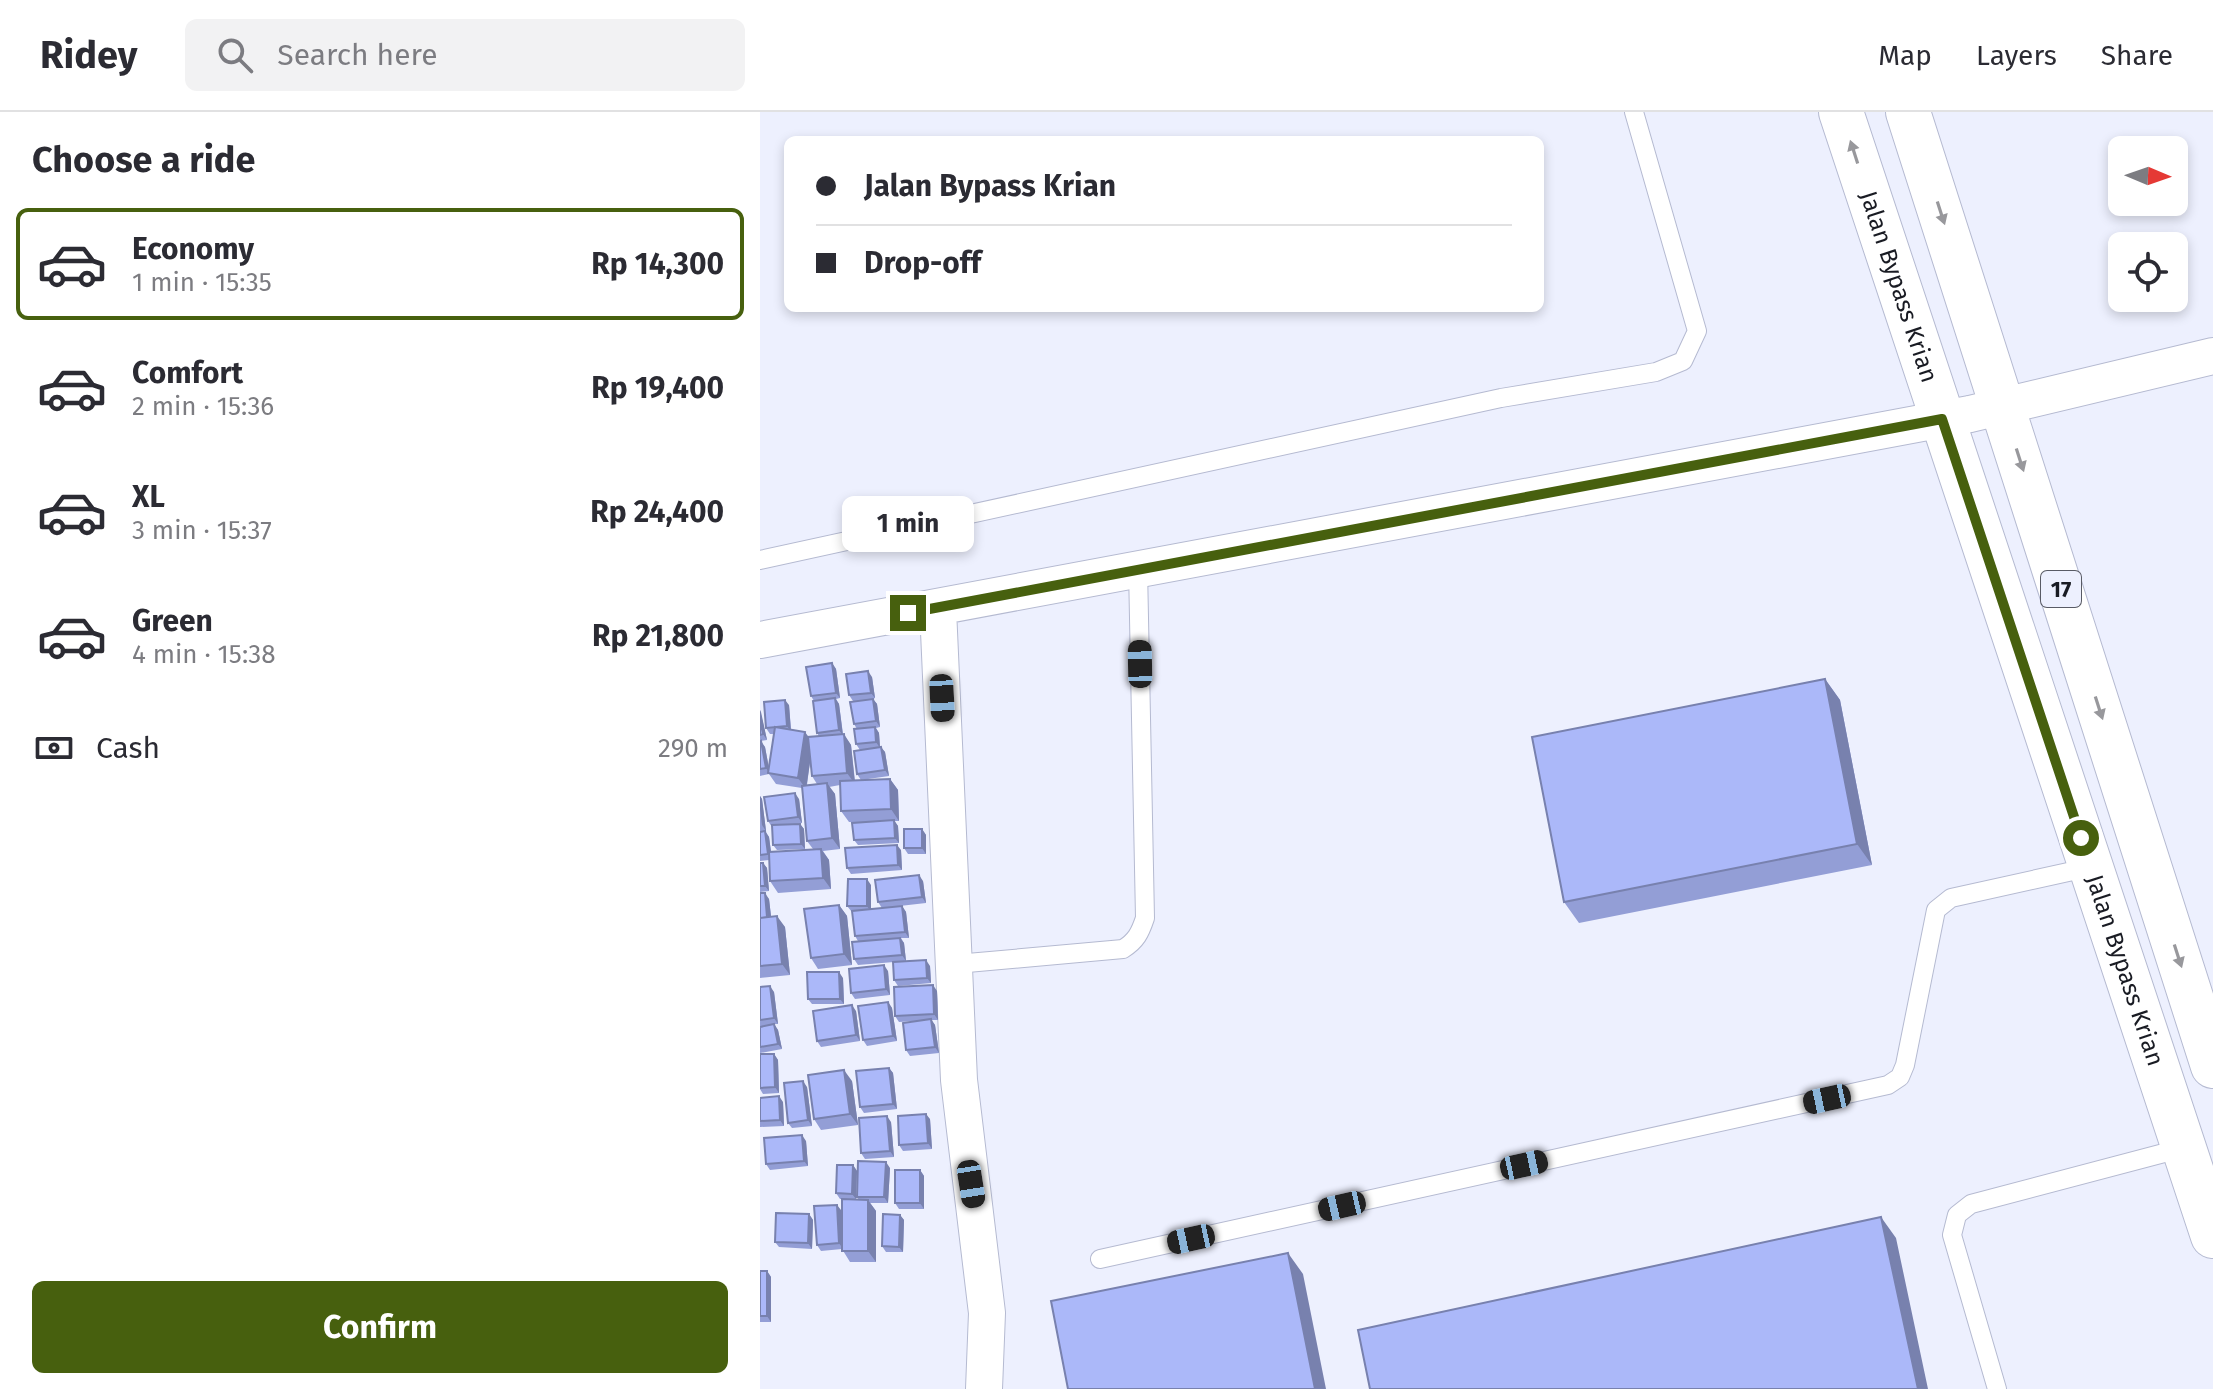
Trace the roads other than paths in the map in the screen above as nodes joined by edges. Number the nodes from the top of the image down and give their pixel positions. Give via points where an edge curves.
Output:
1 (1634, 112) edge
2 (1841, 112) edge
3 (1908, 112) edge
4 (2213, 356) edge
5 (2003, 407) junction
6 (1942, 419) junction
7 (760, 560) edge
8 (1138, 568) junction
9 (938, 609) junction
10 (760, 640) edge
11 (2091, 867) junction
12 (956, 964) junction
13 (2213, 1066) edge
14 (2183, 1148) junction
15 (2213, 1236) edge
16 (1100, 1259) dead end
17 (984, 1389) edge
18 (1997, 1389) edge

1 - 7 lane via 1697,331 1683,361 1656,372 1486,401
6 -> 2 highway, Jalan Bypass Krian / 17
3 -> 5 highway, 17
4 - 5 street
5 - 6 street
5 -> 13 highway, 17
6 - 8 street
6 - 11 highway, Jalan Bypass Krian / 17
8 - 9 street
8 - 12 lane via 1145,918 1136,940 1123,949
9 - 10 street
9 - 12 street
11 - 14 highway, Jalan Bypass Krian / 17
11 - 16 lane via 1942,903 1936,910 1905,1065 1888,1085
12 - 17 street via 959,1080 987,1313
14 - 15 highway, Jalan Bypass Krian / 17
14 - 18 lane via 1971,1204 1957,1215 1952,1235

